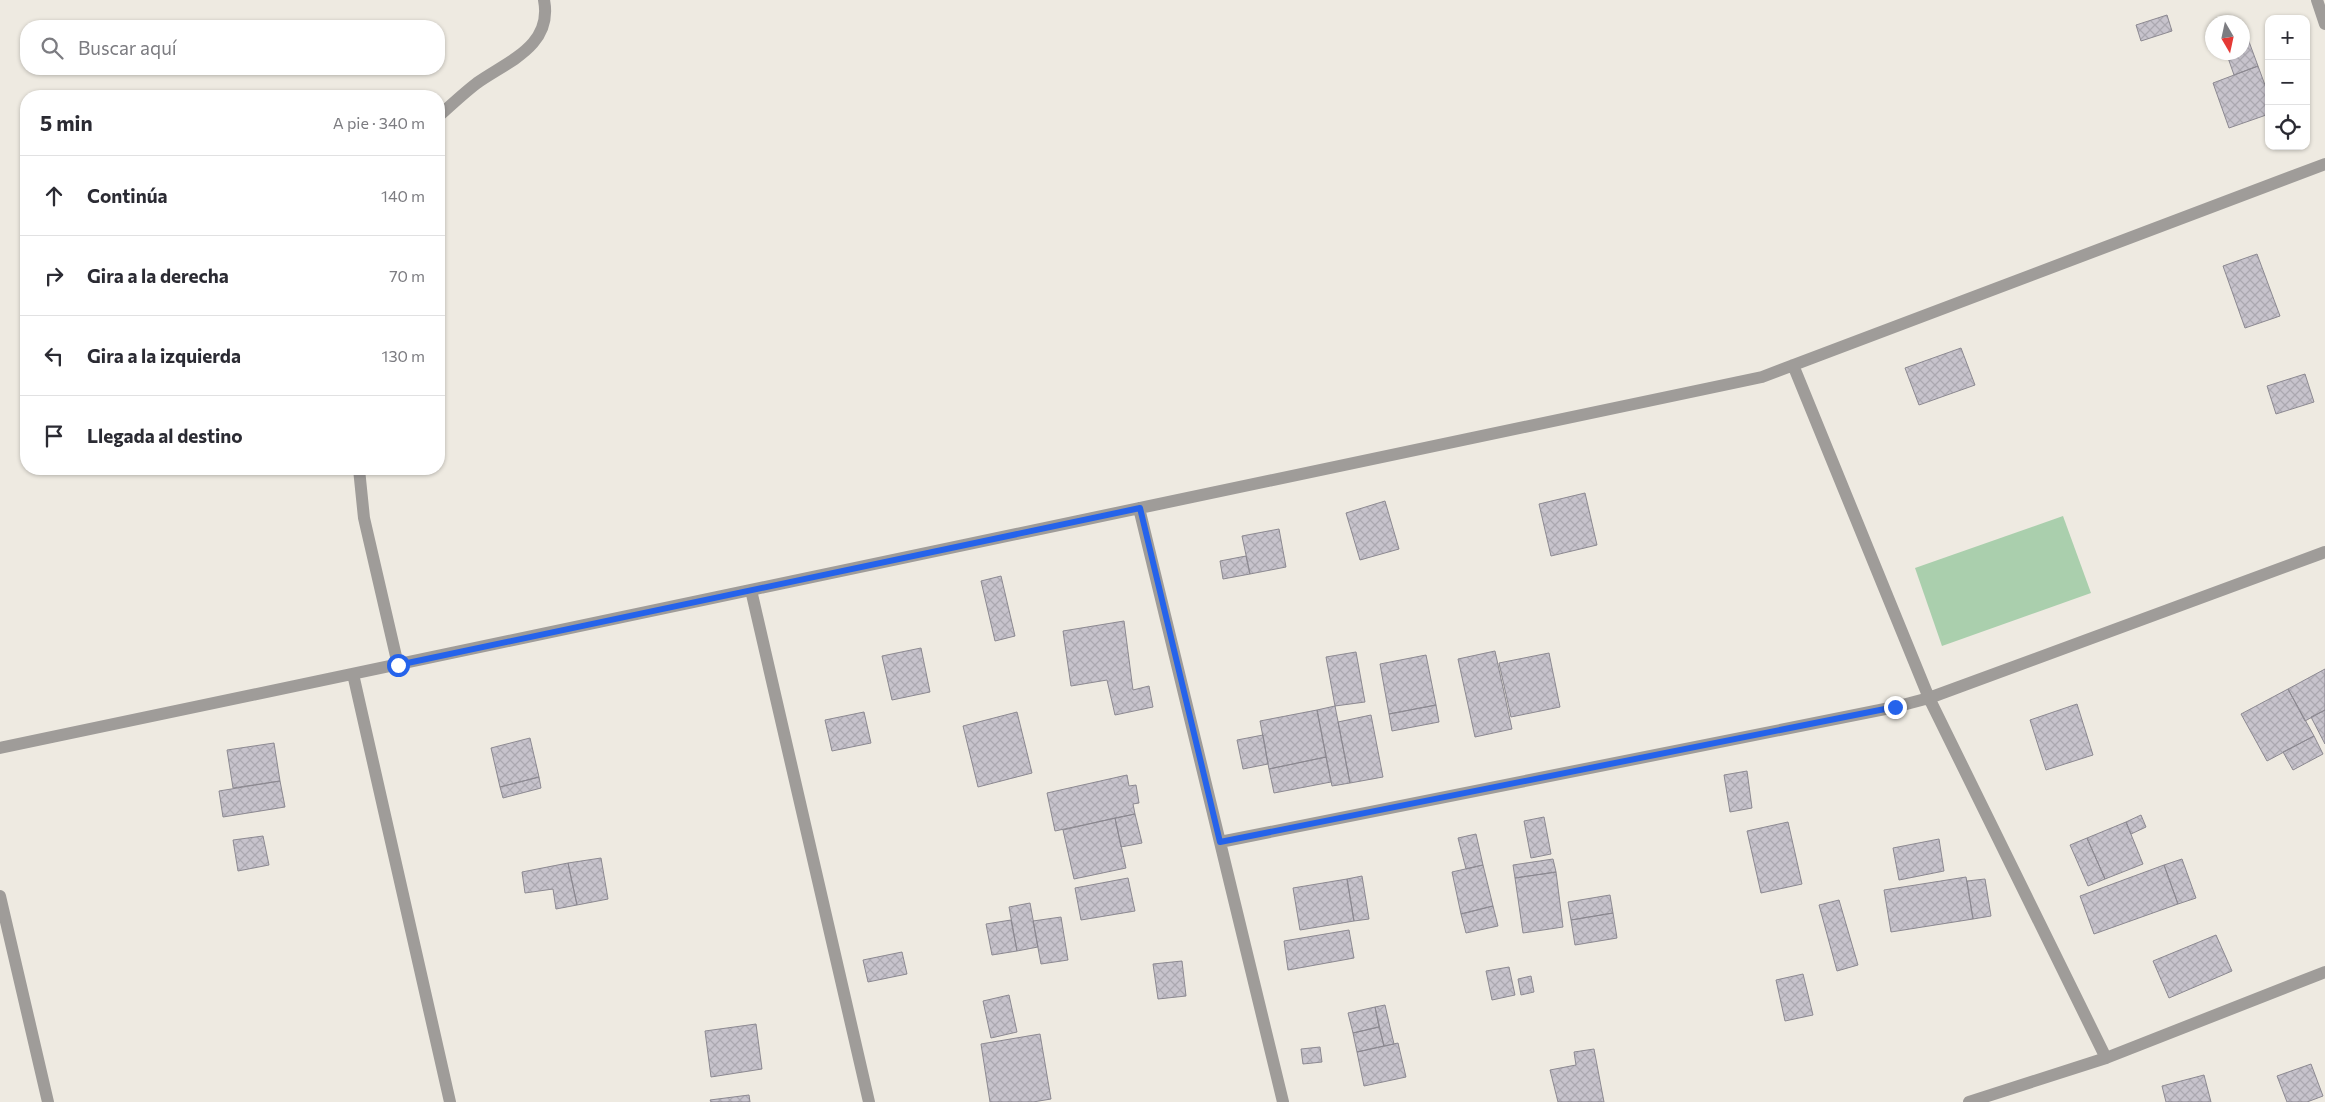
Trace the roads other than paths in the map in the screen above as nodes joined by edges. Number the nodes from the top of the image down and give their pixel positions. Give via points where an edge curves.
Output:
1 (544, 0) edge
2 (2317, 0) edge
3 (2325, 24) edge
4 (445, 111) edge
5 (2325, 164) edge
6 (1793, 365) junction
7 (360, 475) edge
8 (1140, 508) junction
9 (2325, 552) edge
10 (751, 590) junction
11 (398, 665) junction
12 (354, 674) junction
13 (1929, 698) junction
14 (0, 748) edge
15 (1220, 842) junction
16 (0, 896) edge
17 (2325, 972) edge
18 (2106, 1058) junction
19 (48, 1102) edge
20 (450, 1102) edge
21 (869, 1102) edge
22 (1283, 1102) edge
23 (1969, 1102) edge

1 - 4 street via 544,28 535,42
2 - 3 street
5 - 6 street
6 - 8 street via 1762,377
6 - 13 street
7 - 11 street via 364,518
8 - 10 street
8 - 15 street
9 - 13 street
10 - 11 street
10 - 21 street
11 - 12 street
12 - 14 street
12 - 20 street
13 - 15 street
13 - 18 street
15 - 22 street
16 - 19 street
17 - 18 street
18 - 23 street

